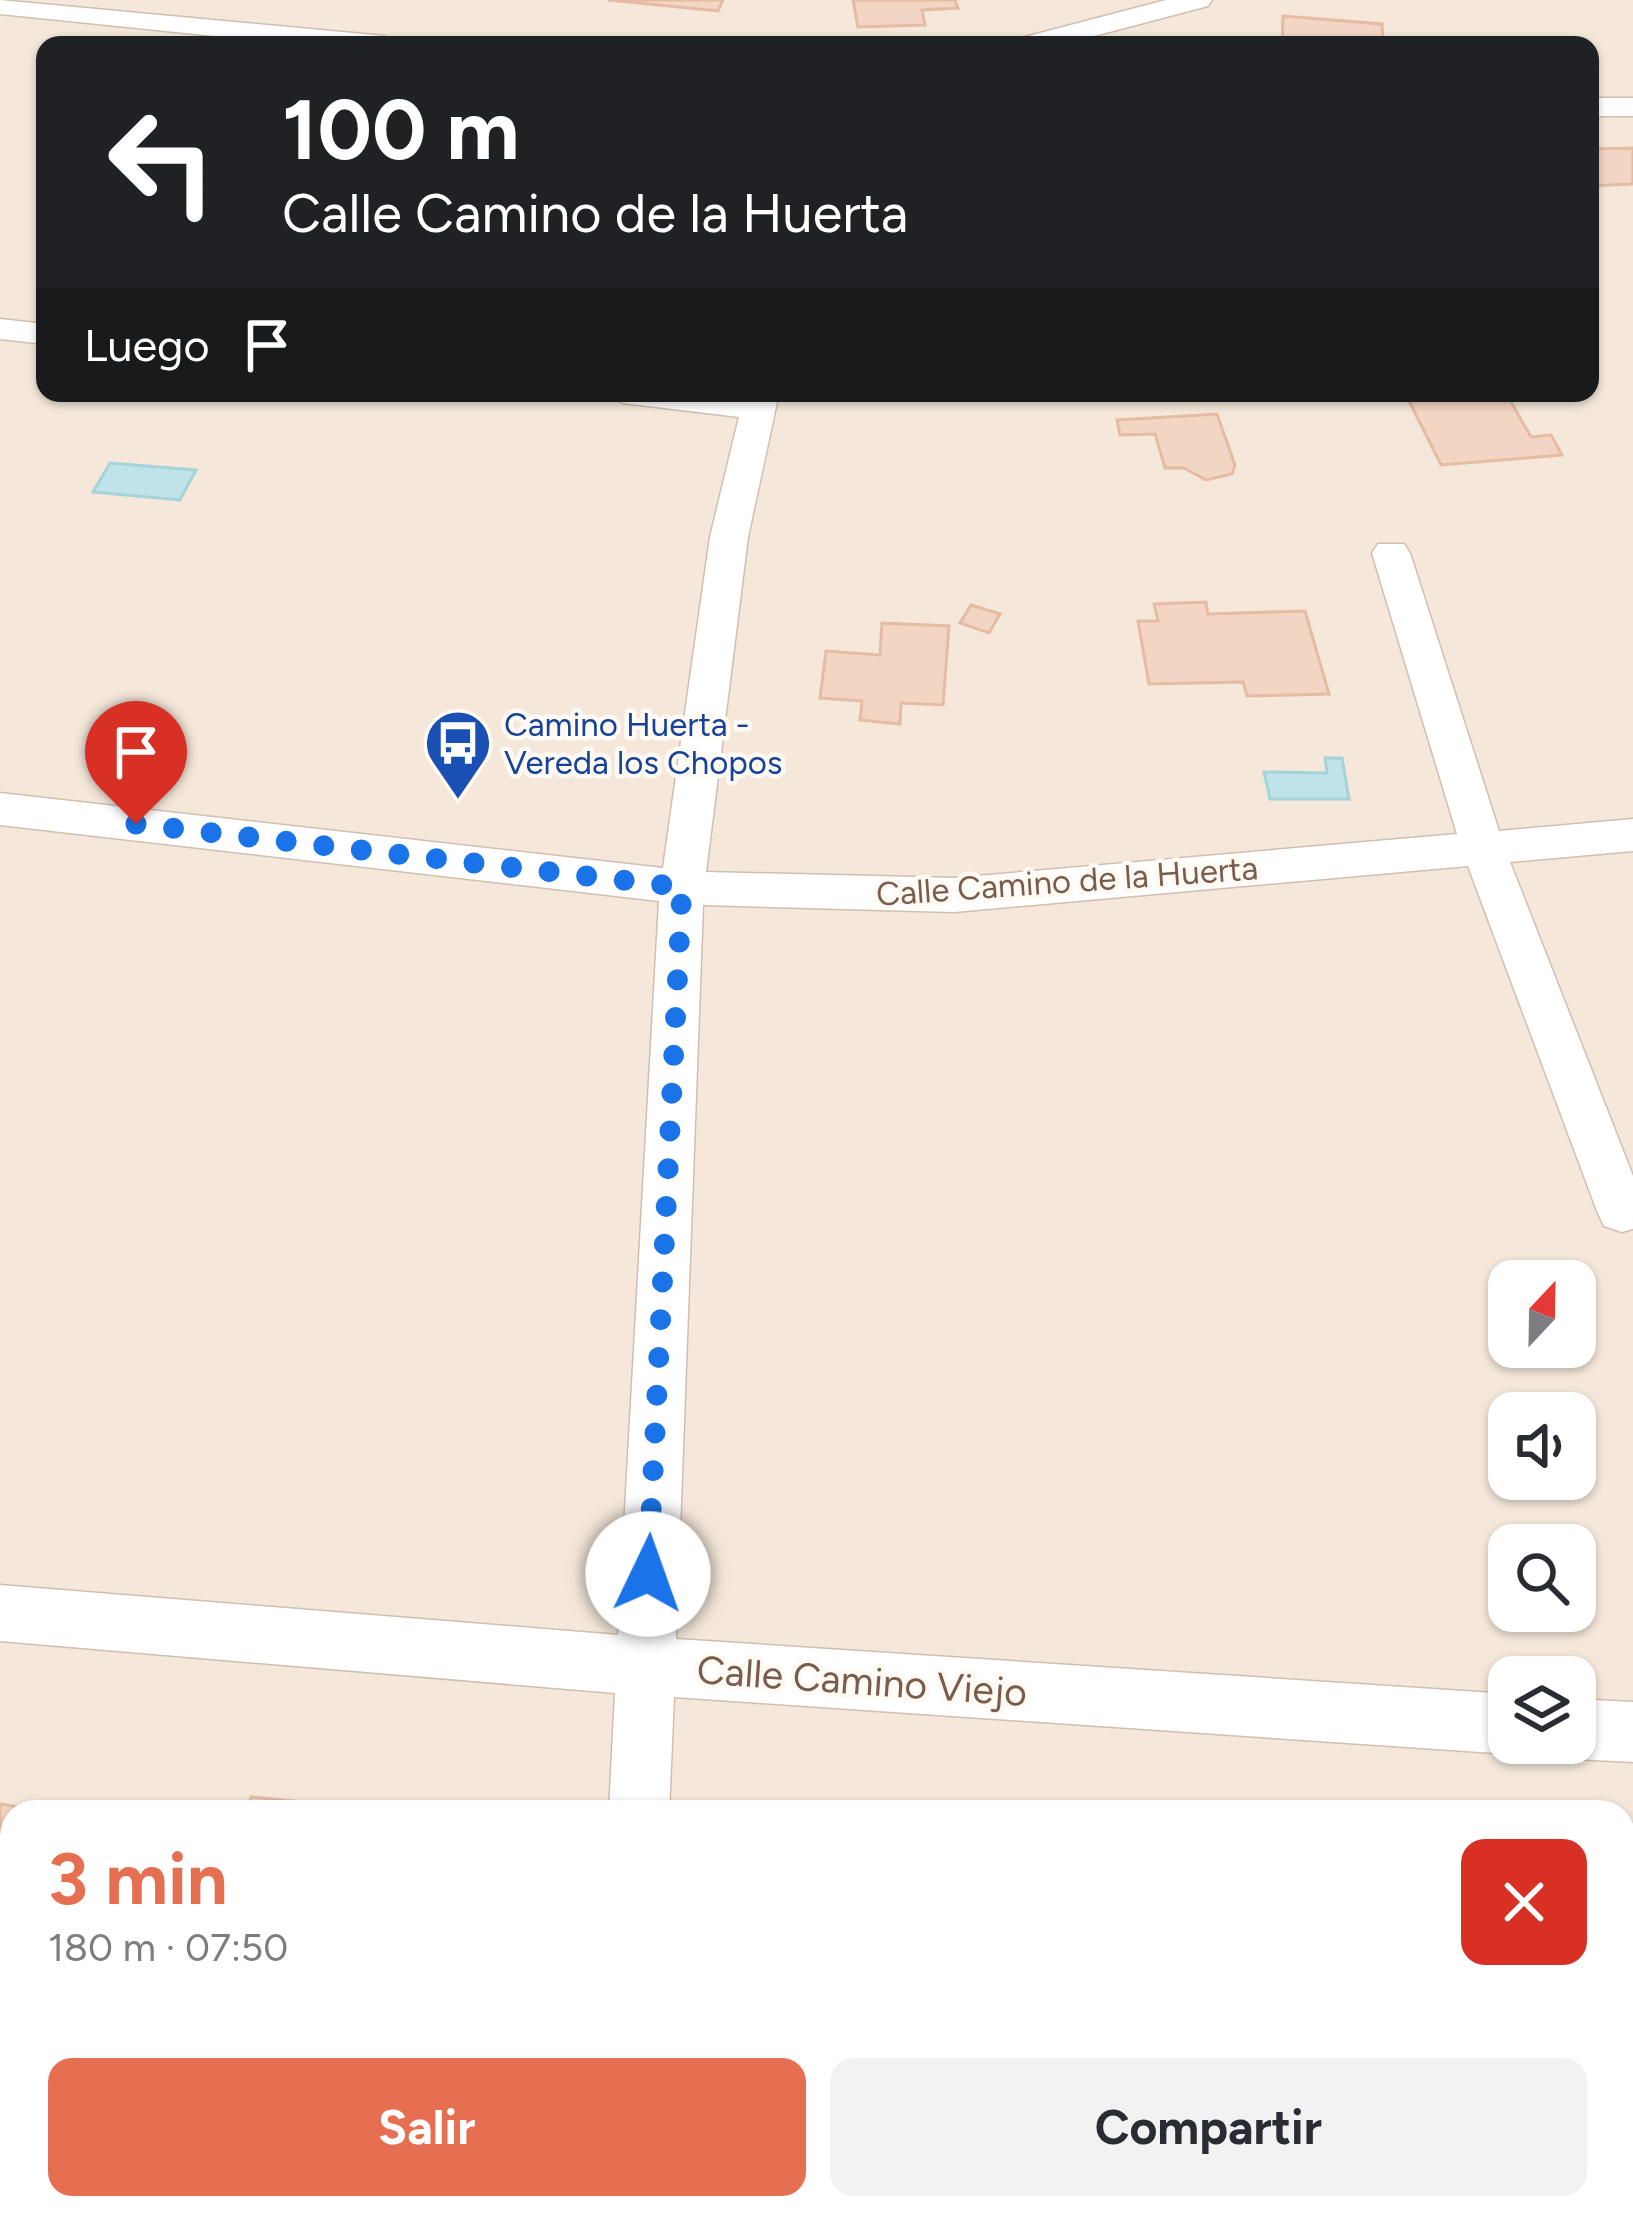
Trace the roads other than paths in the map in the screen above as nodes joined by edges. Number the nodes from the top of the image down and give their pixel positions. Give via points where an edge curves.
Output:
1 (1198, 0) edge
2 (0, 6) edge
3 (296, 36) edge
4 (1062, 36) edge
5 (1599, 107) edge
6 (1633, 107) edge
7 (0, 329) edge
8 (36, 333) edge
9 (759, 402) edge
10 (1391, 554) dead end
11 (0, 808) edge
12 (1633, 835) edge
13 (1482, 847) junction
14 (682, 887) junction
15 (1622, 1210) dead end
16 (0, 1612) edge
17 (644, 1666) junction
18 (1488, 1723) edge
19 (1596, 1730) edge
20 (1633, 1732) edge
21 (639, 1800) edge

1 - 4 street
2 - 3 street
5 - 6 street
7 - 8 street
9 - 14 street via 729,537
10 - 13 street
11 - 14 street, Calle Camino de la Huerta
12 - 13 street, Calle Camino de la Huerta
13 - 14 street, Calle Camino de la Huerta via 954,895
13 - 15 street
14 - 17 street
16 - 17 street, Calle Camino Viejo
17 - 18 street, Calle Camino Viejo
17 - 21 street
19 - 20 street

